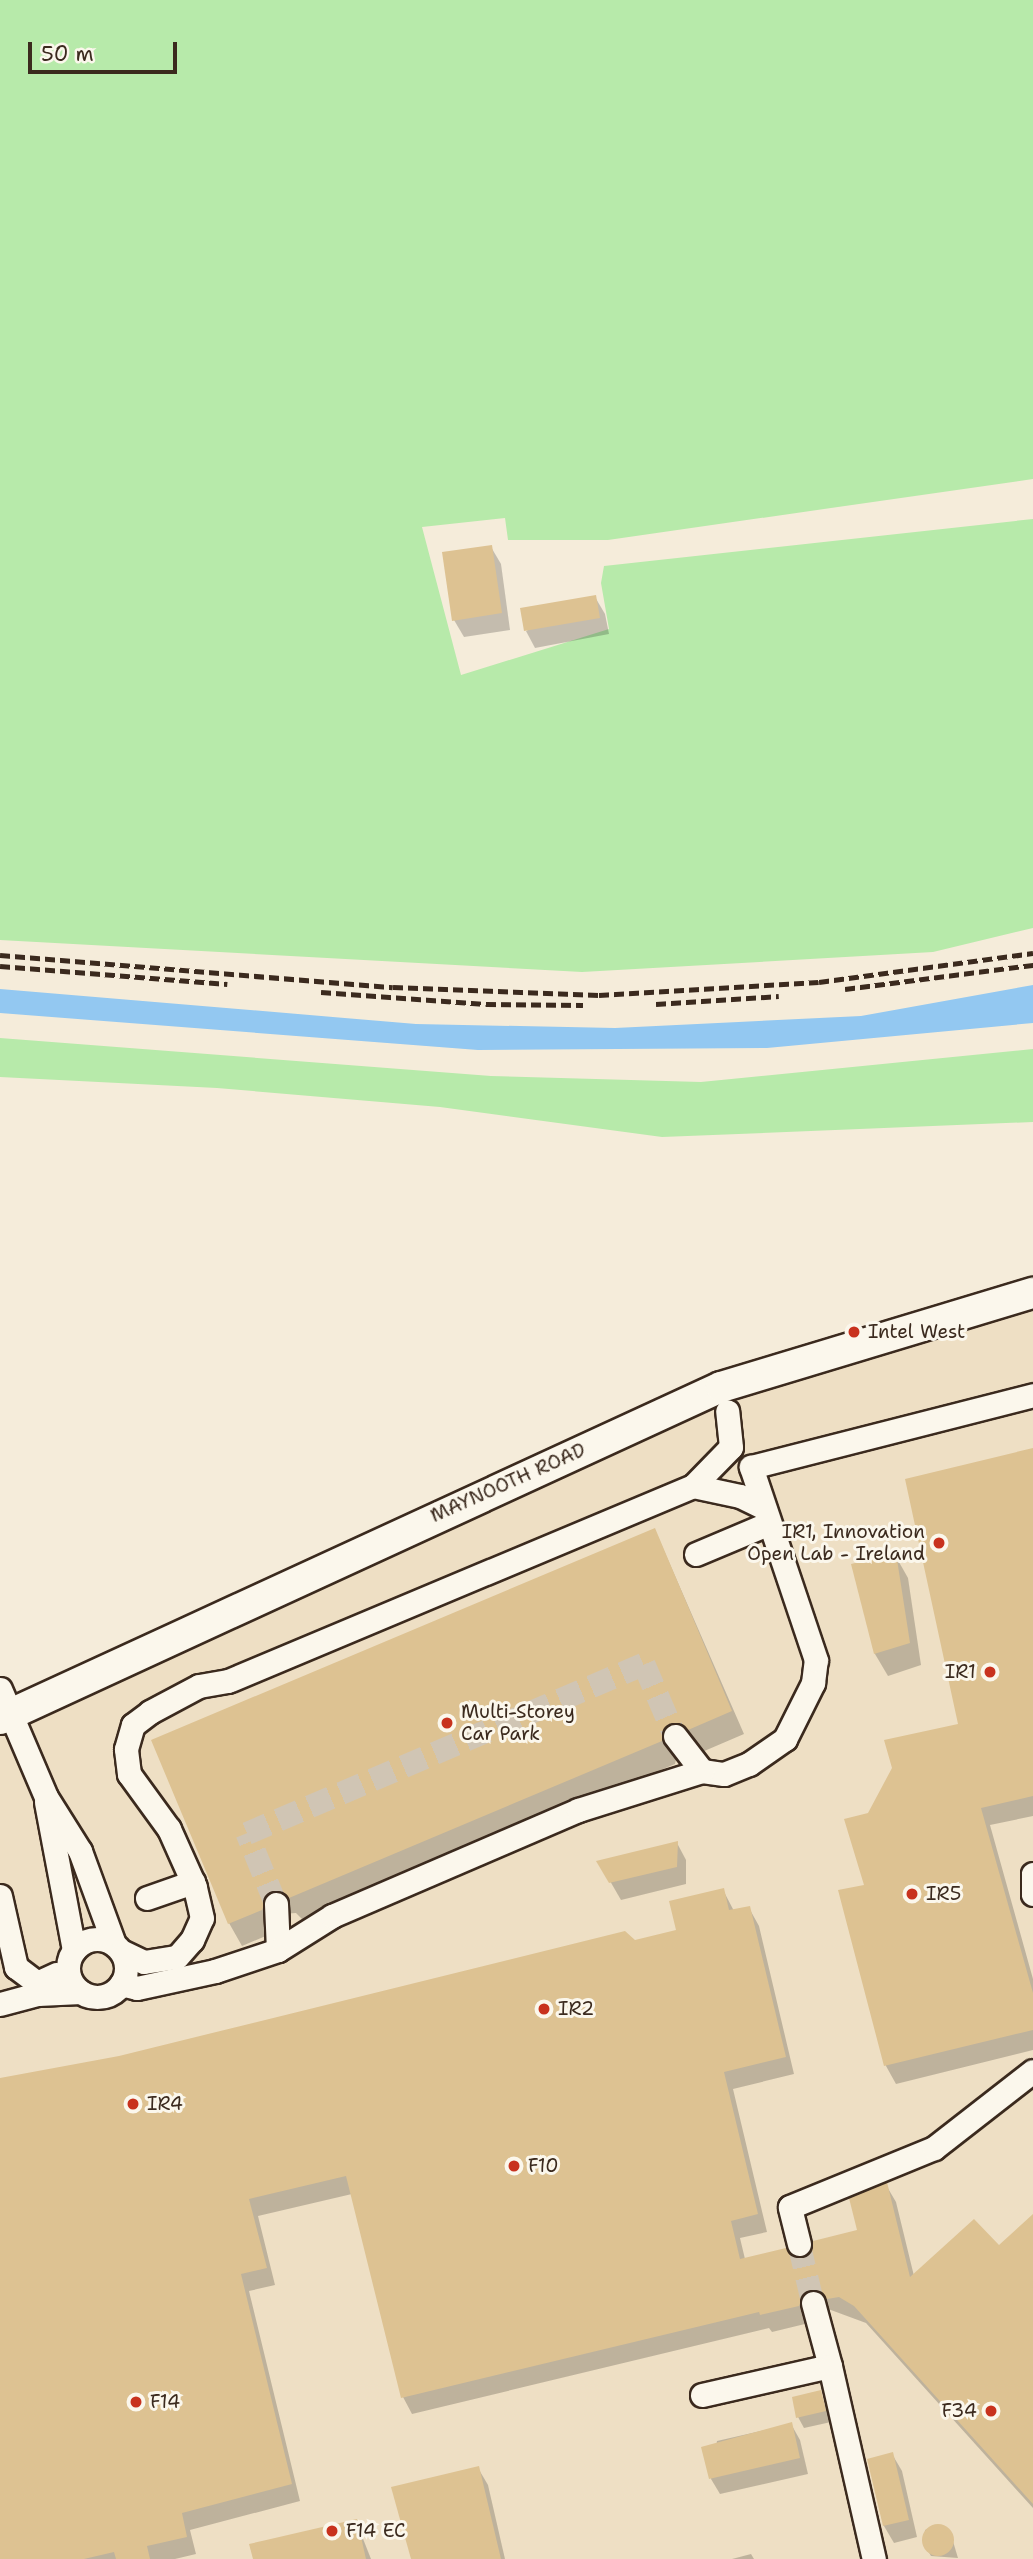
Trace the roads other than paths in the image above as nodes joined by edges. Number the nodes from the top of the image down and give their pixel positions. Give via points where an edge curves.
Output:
1 (1033, 1293) edge
2 (1033, 1395) edge
3 (751, 1467) junction
4 (693, 1486) junction
5 (765, 1515) junction
6 (696, 1554) dead end
7 (3, 1708) edge
8 (675, 1736) tunnel mouth
9 (702, 1771) junction
10 (46, 1797) junction
11 (1033, 1874) edge
12 (193, 1882) junction
13 (1033, 1894) edge
14 (0, 1896) edge
15 (147, 1898) dead end
16 (276, 1904) tunnel mouth
17 (118, 1948) junction
18 (278, 1950) junction
19 (66, 1961) junction
20 (8, 1968) edge
21 (121, 1984) junction
22 (81, 1992) junction
23 (38, 1994) junction
24 (0, 2004) edge
25 (1033, 2071) edge
26 (799, 2244) tunnel mouth
27 (813, 2303) tunnel mouth
28 (830, 2366) junction
29 (702, 2395) dead end
30 (874, 2559) edge

1 - 7 main road, MAYNOOTH ROAD via 720,1387
2 - 3 lane
3 - 4 lane via 726,1405 731,1447
3 - 5 lane
4 - 5 lane via 729,1493
4 - 12 lane via 228,1681 199,1686 133,1725 125,1749 129,1774 169,1829
5 - 6 lane
5 - 9 lane via 816,1660 813,1683 797,1723 768,1753 724,1773
7 - 10 lane
8 - 9 lane
9 - 18 lane via 578,1810 332,1916
10 - 17 lane via 80,1850
10 - 19 lane
11 - 13 lane
12 - 15 lane
12 - 17 lane via 202,1918 177,1957 144,1962
14 - 20 lane
16 - 18 lane
17 - 19 lane via 89,1940
17 - 21 lane via 126,1967
18 - 21 lane via 215,1971 136,1988
19 - 20 lane via 37,1983
19 - 22 lane
19 - 23 lane
21 - 22 lane via 107,1995
22 - 23 lane
23 - 24 lane
25 - 26 lane via 934,2148 790,2207
27 - 28 lane
28 - 29 lane
28 - 30 lane

